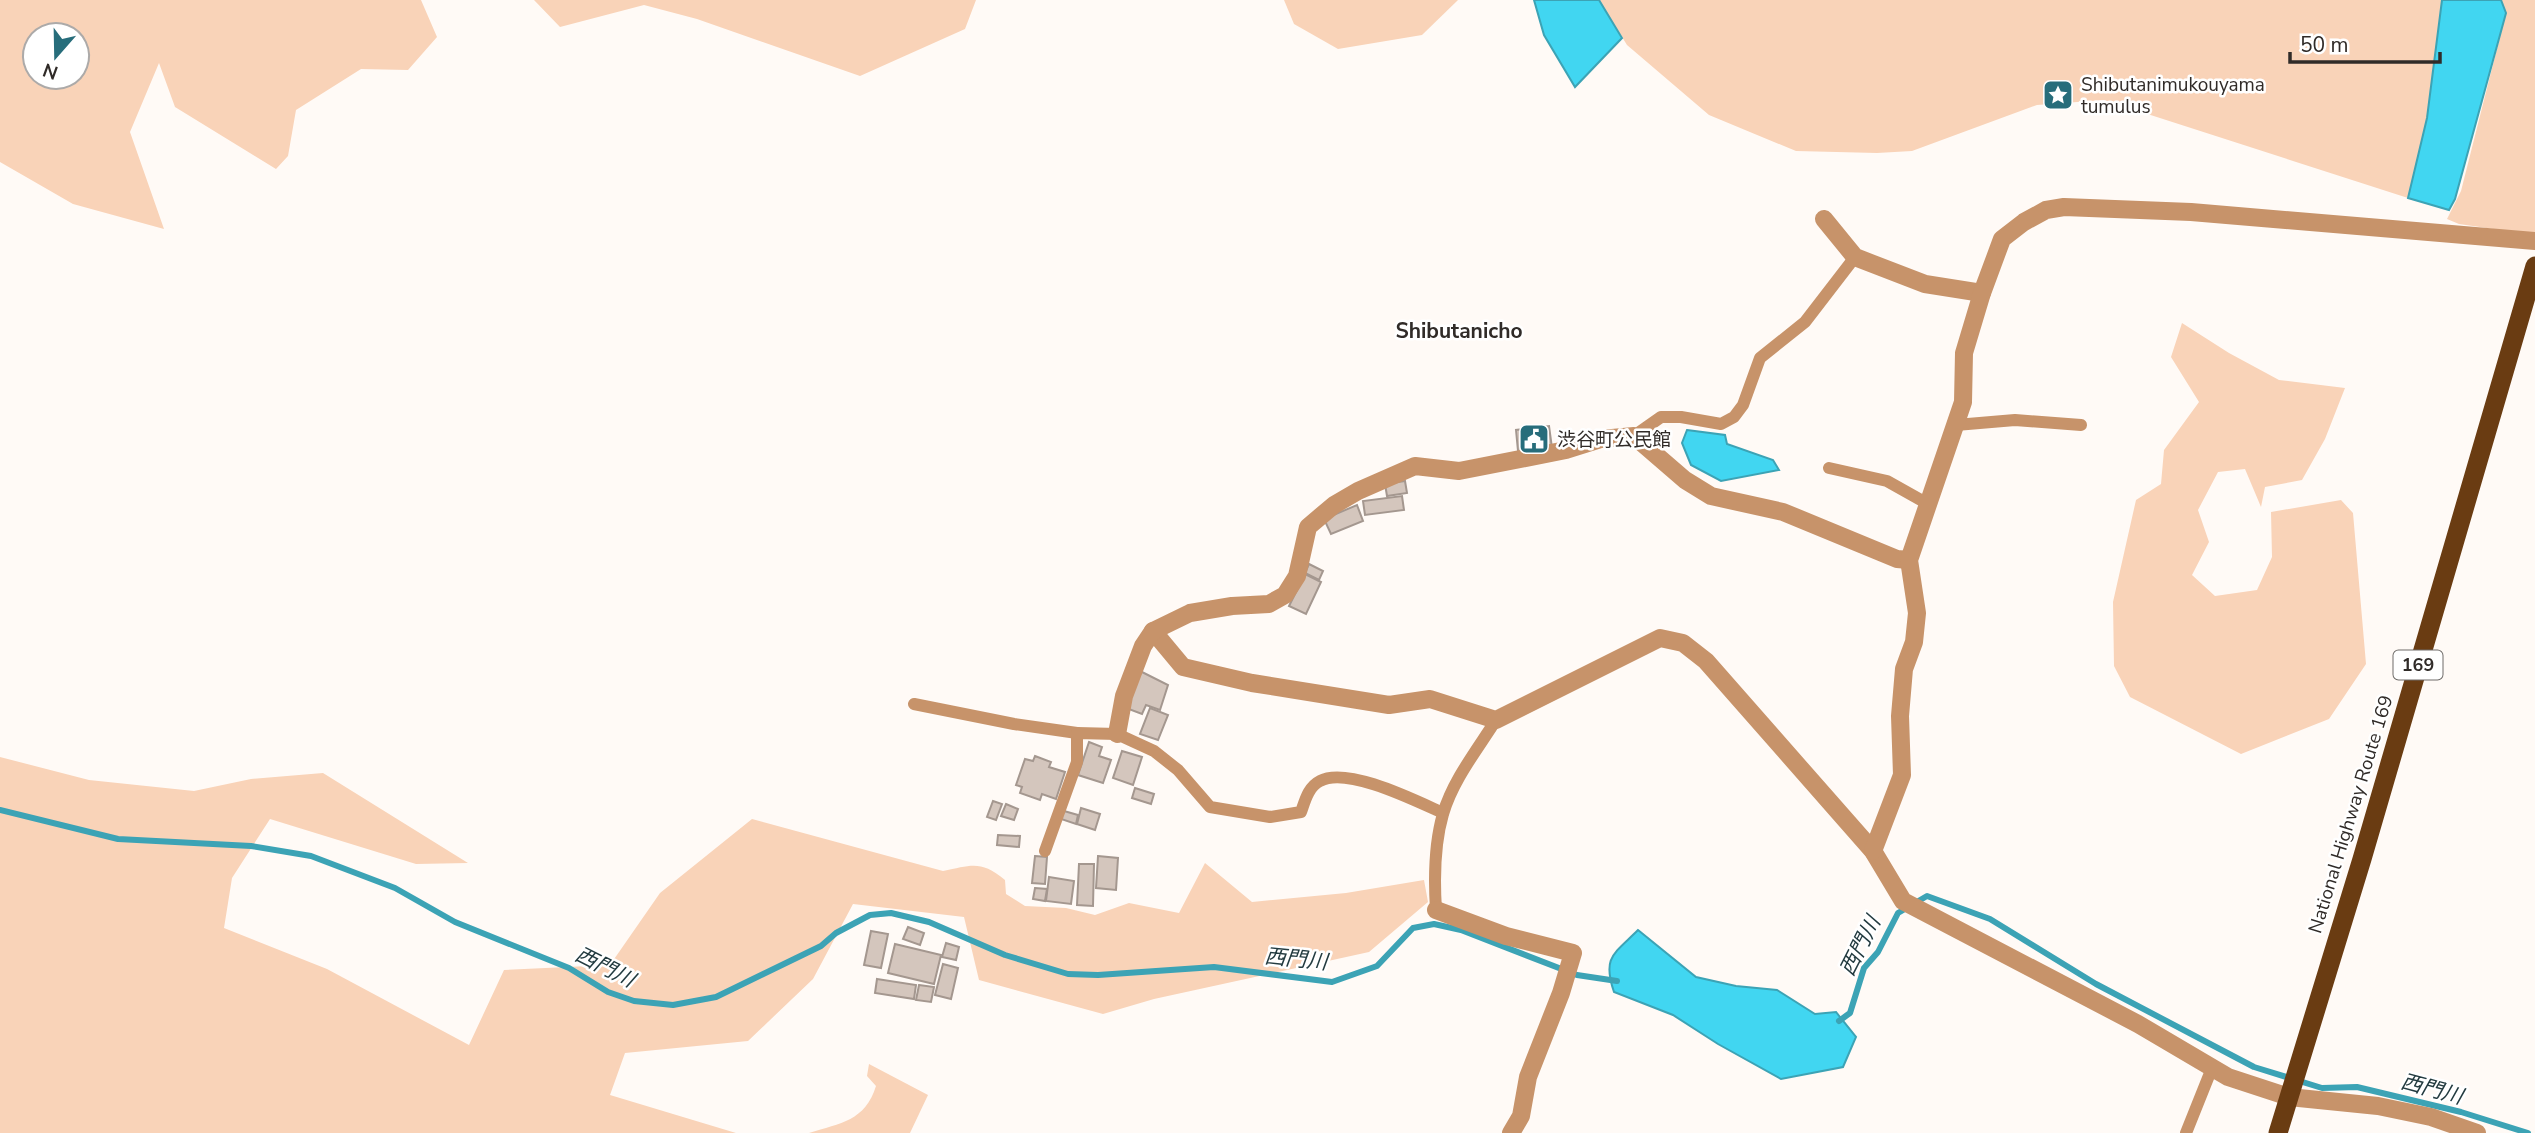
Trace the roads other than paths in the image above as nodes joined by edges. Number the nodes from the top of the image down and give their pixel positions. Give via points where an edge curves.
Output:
1 (1824, 219) dead end
2 (2535, 241) edge
3 (1855, 257) junction
4 (2534, 275) edge
5 (1982, 293) junction
6 (1956, 425) junction
7 (2081, 425) dead end
8 (1634, 436) junction
9 (1829, 468) dead end
10 (1928, 505) junction
11 (1909, 561) junction
12 (1153, 631) junction
13 (914, 704) dead end
14 (1496, 720) junction
15 (1077, 733) junction
16 (1117, 734) junction
17 (1443, 813) junction
18 (1045, 851) dead end
19 (1872, 851) junction
20 (1436, 910) joint
21 (2211, 1068) junction
22 (2289, 1097) junction
23 (2454, 1129) edge
24 (1511, 1133) edge
25 (2186, 1133) edge
26 (2278, 1133) edge
27 (2477, 1133) edge

1 - 3 street
2 - 5 street via 2191,212 2064,208 2046,210 2003,239
3 - 5 street via 1925,284
3 - 8 lane via 1805,322 1760,358 1734,417 1721,424 1661,417
4 - 22 highway, National Highway Route 169 / 169
5 - 6 street via 1964,353 1963,402
6 - 7 lane via 2015,420
6 - 10 street
8 - 11 street via 1711,496 1783,512
8 - 12 street via 1601,439 1459,471 1415,466 1334,505 1308,527 1297,576 1285,595 1269,604 1190,613
9 - 10 lane via 1887,481
10 - 11 street
11 - 19 street via 1917,613 1914,642 1904,669 1902,775
12 - 14 street via 1183,667 1389,705 1430,699
12 - 16 street via 1124,696
13 - 15 lane
14 - 17 lane
14 - 19 street via 1660,638 1683,643 1706,661
15 - 16 lane
15 - 18 lane via 1077,762
16 - 17 lane via 1154,751 1210,807 1270,817 1301,813 1308,792 1331,776 1388,789
17 - 20 lane via 1437,847
19 - 21 street via 1903,901 2138,1024
20 - 24 street via 1506,936 1573,953 1528,1077 1521,1116
21 - 22 street
21 - 25 lane
22 - 23 street via 2378,1106 2431,1117
22 - 26 highway, National Highway Route 169 / 169
23 - 27 street

